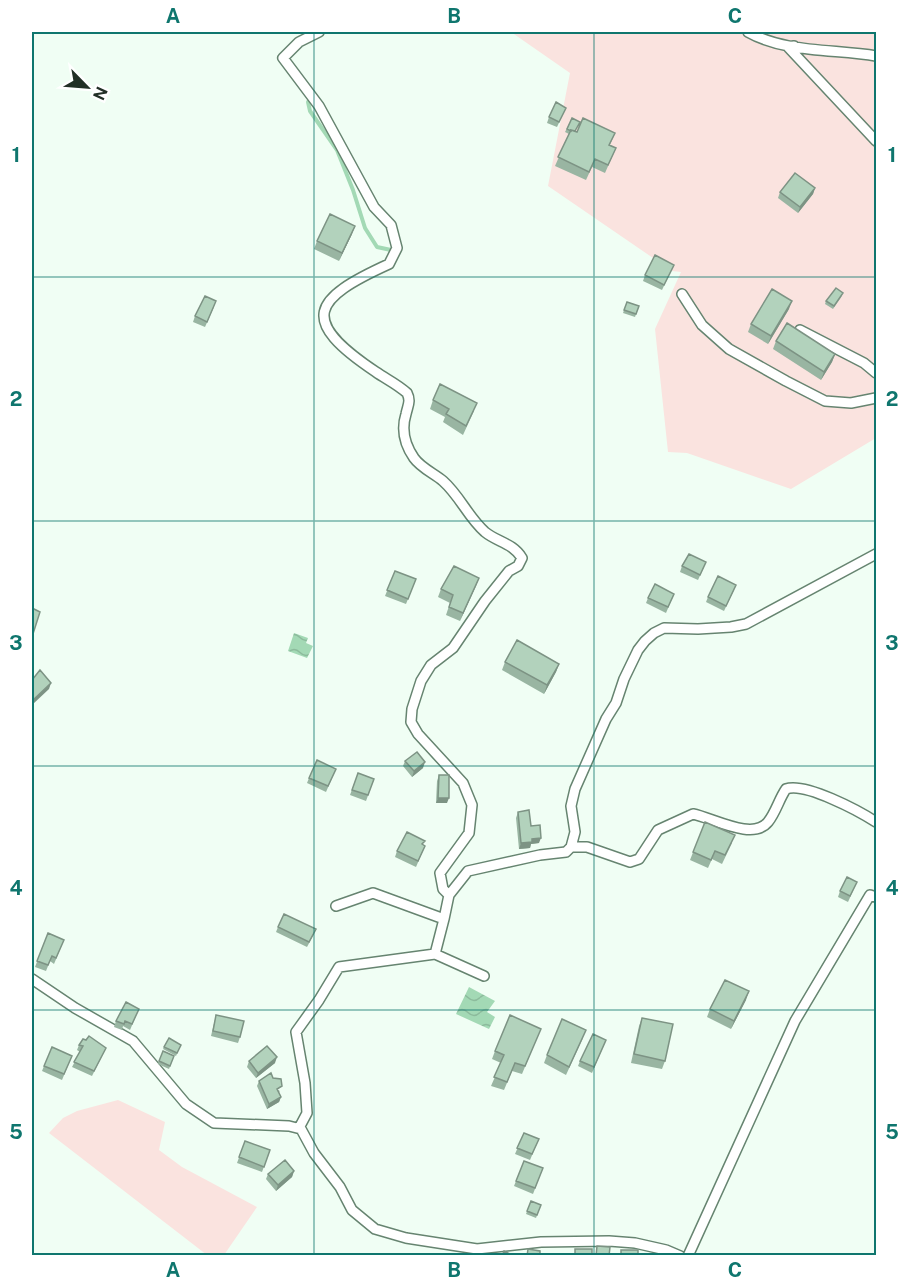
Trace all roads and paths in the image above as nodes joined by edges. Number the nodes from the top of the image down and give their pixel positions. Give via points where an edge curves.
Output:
1 (319, 32) edge
2 (748, 32) edge
3 (794, 46) junction
4 (876, 56) edge
5 (876, 141) edge
6 (682, 294) dead end
7 (800, 330) edge
8 (876, 373) edge
9 (876, 398) edge
10 (876, 554) edge
11 (876, 822) edge
12 (570, 847) junction
13 (449, 896) junction
14 (876, 897) edge
15 (336, 906) dead end
16 (444, 919) junction
17 (435, 954) junction
18 (484, 976) dead end
19 (32, 979) edge
20 (299, 1128) junction
21 (489, 1252) edge
22 (680, 1256) edge
23 (688, 1256) edge

1 - 13 street via 299,42 283,58 320,106 374,207 391,225 397,248 389,264 356,280 326,304 324,325 344,348 407,393 410,399 404,430 406,445 416,461 457,495 486,533 511,545 522,558 484,601 453,648 431,666 421,681 412,709 411,722 418,734 463,783 472,805 469,833 440,873 443,889
2 - 3 street via 763,40
3 - 4 street
3 - 5 street via 788,47
6 - 9 street via 702,325 729,349 786,381 825,401 851,403
7 - 8 street
10 - 12 street via 746,624 664,628 645,641 575,789 571,806 575,832
11 - 12 street via 820,793 790,787 767,824 755,831 693,814 658,830 639,860 630,862 587,847
12 - 13 street via 566,852 468,871
13 - 16 street
14 - 23 street via 870,896 795,1021
15 - 16 street via 373,893
16 - 17 street
17 - 18 street
17 - 20 street via 339,967 296,1032 307,1113
19 - 20 street via 133,1041 186,1104 214,1123
20 - 21 street via 352,1210 375,1229
21 - 22 street via 541,1242 609,1241 635,1243

